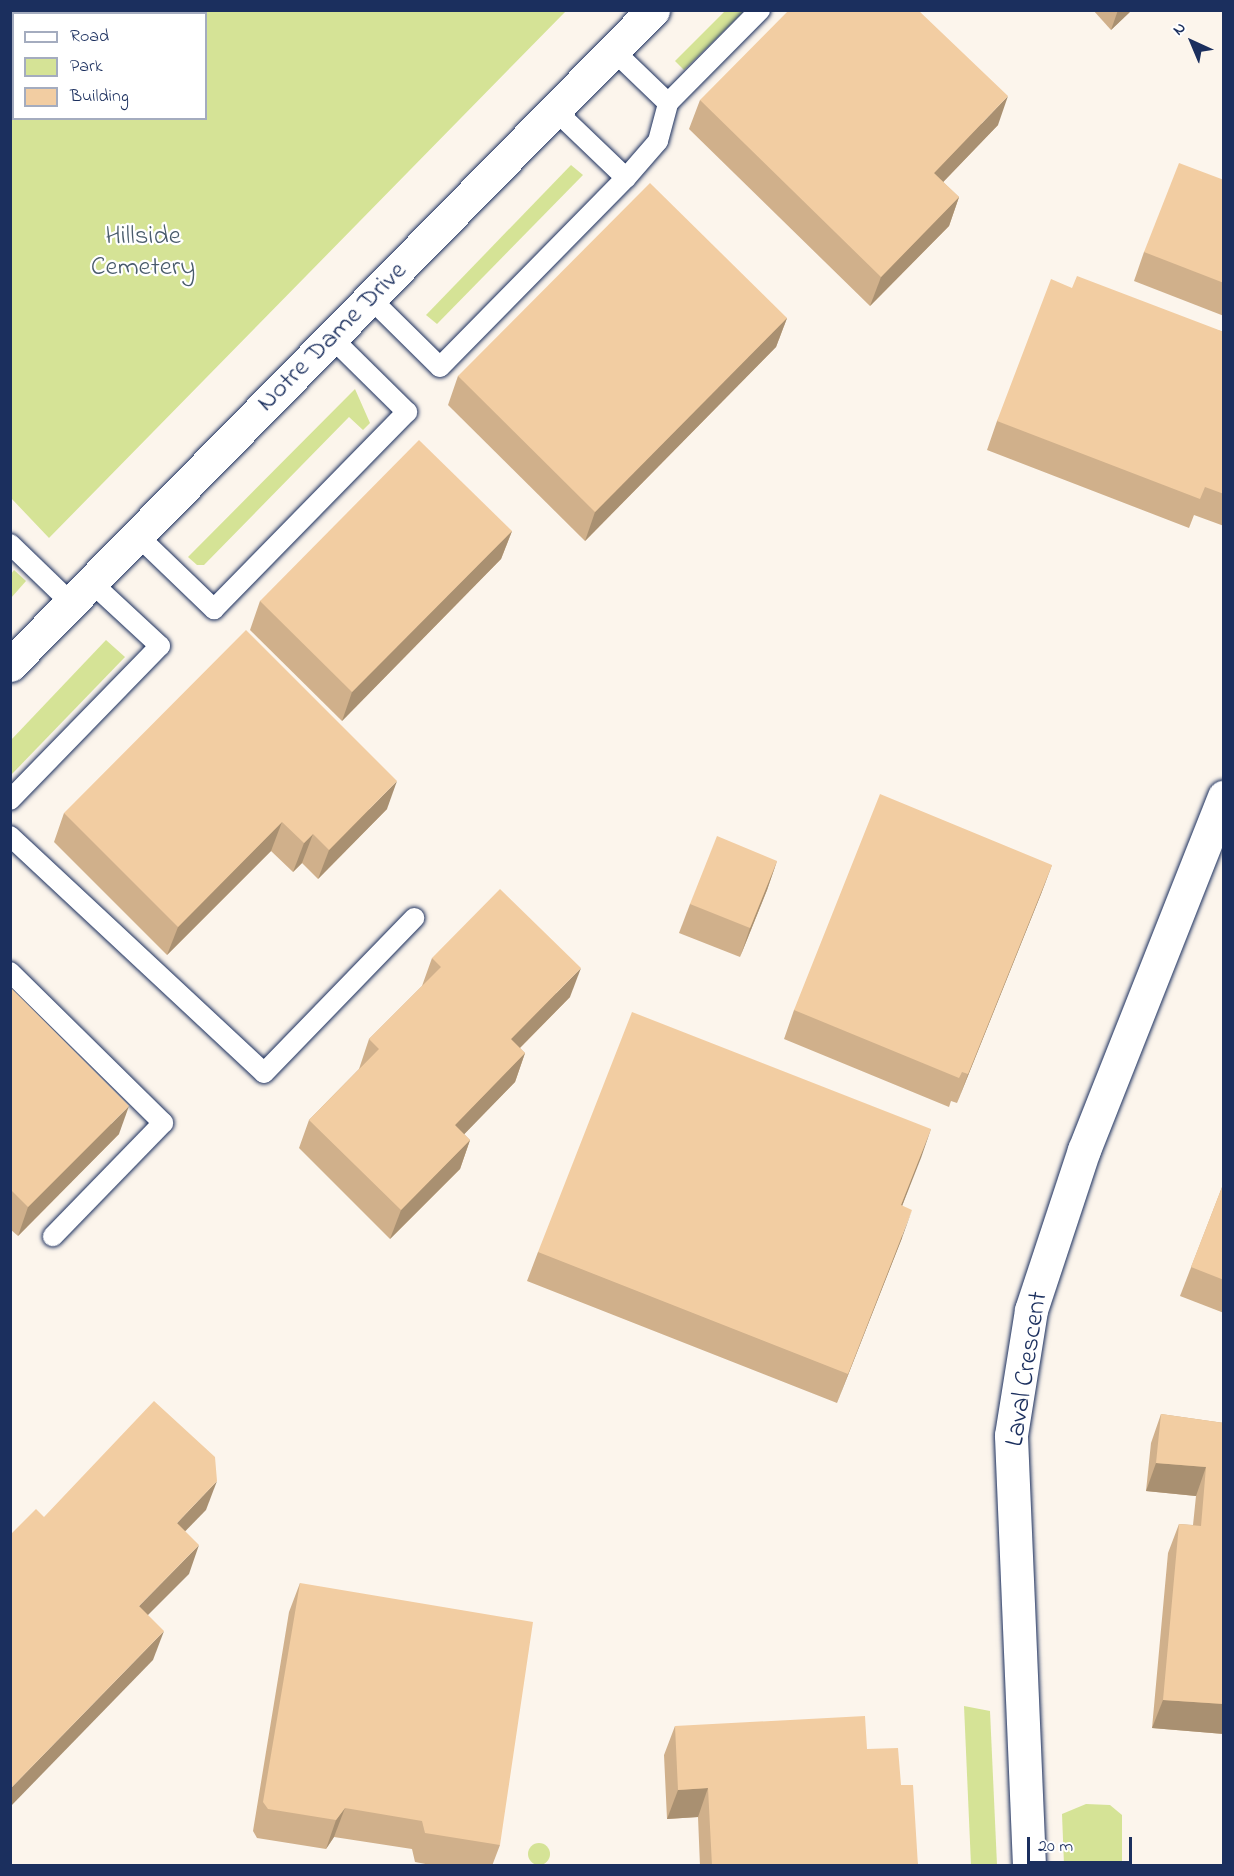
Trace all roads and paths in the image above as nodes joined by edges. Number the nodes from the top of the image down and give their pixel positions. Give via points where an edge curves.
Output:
1 (760, 10) edge
2 (651, 11) edge
3 (614, 51) junction
4 (668, 103) junction
5 (555, 110) junction
6 (626, 178) junction
7 (370, 298) junction
8 (331, 338) junction
9 (137, 535) junction
10 (10, 544) edge
11 (81, 592) junction
12 (10, 664) edge
13 (1224, 797) edge
14 (10, 800) edge
15 (10, 836) edge
16 (414, 918) dead end
17 (10, 972) edge
18 (53, 1236) dead end
19 (1029, 1866) edge

1 - 4 lane
2 - 3 street, Notre Dame Drive
3 - 4 lane
3 - 5 street, Notre Dame Drive
4 - 6 lane via 658,141
5 - 6 lane
5 - 7 street, Notre Dame Drive
6 - 7 lane via 440,367
7 - 8 street, Notre Dame Drive
8 - 9 street, Notre Dame Drive
8 - 9 lane via 407,412 214,609
9 - 11 street, Notre Dame Drive
10 - 11 lane
11 - 12 street, Notre Dame Drive
11 - 14 lane via 160,646
13 - 19 street, Laval Crescent via 1084,1150 1031,1310 1011,1435
15 - 16 lane via 264,1073
17 - 18 lane via 163,1123

